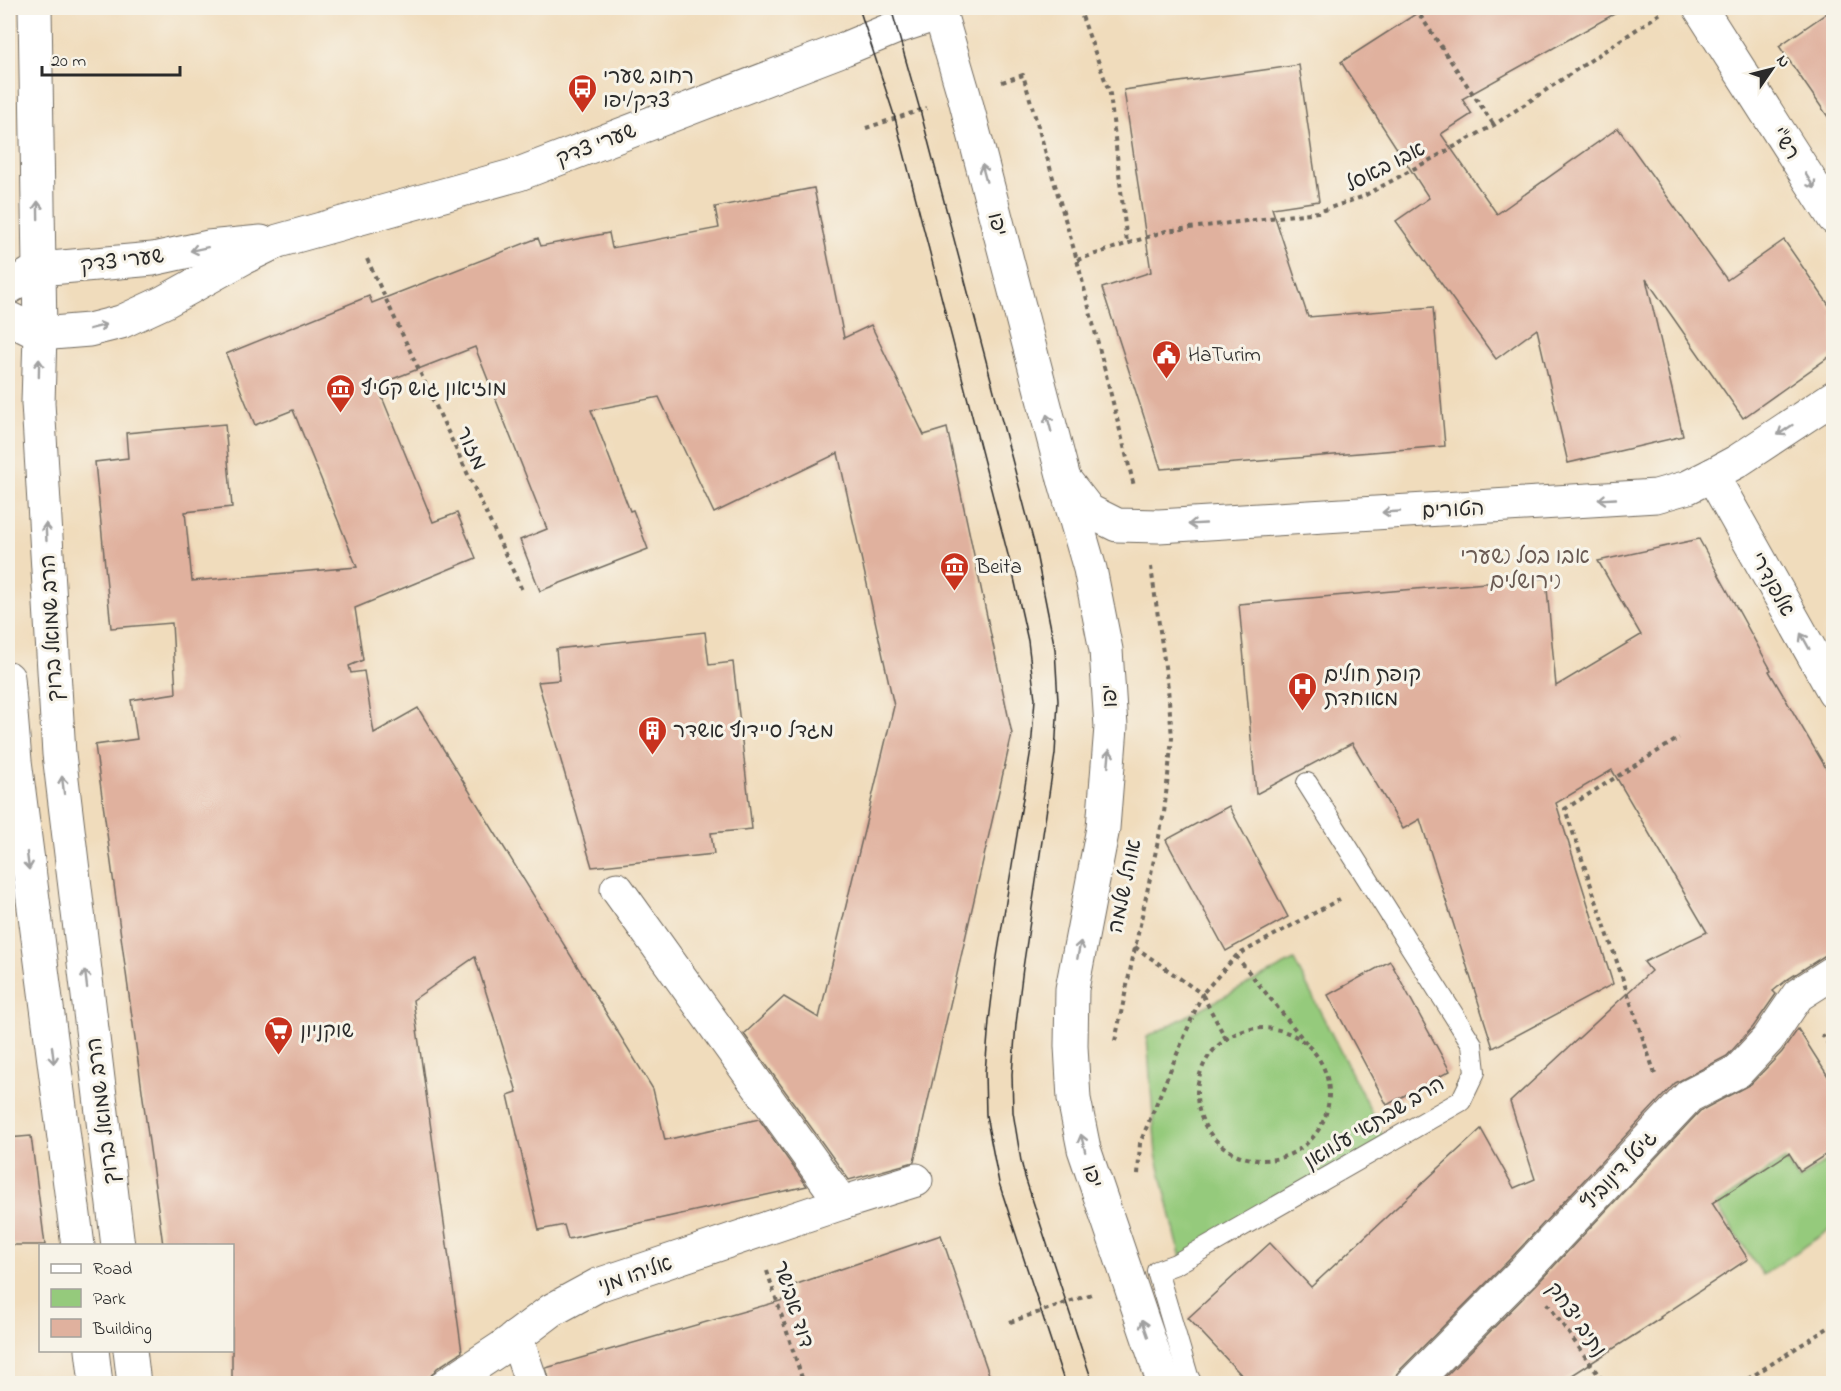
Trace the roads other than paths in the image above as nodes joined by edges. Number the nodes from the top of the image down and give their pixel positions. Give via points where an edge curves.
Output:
1 (35, 8) edge
2 (1700, 8) edge
3 (940, 9) edge
4 (1833, 218) edge
5 (278, 241) junction
6 (39, 269) junction
7 (8, 288) edge
8 (8, 318) edge
9 (40, 334) junction
10 (1833, 397) edge
11 (1713, 475) junction
12 (1064, 479) junction
13 (8, 678) edge
14 (1833, 692) edge
15 (1307, 783) dead end
16 (617, 889) dead end
17 (1833, 972) edge
18 (916, 1180) dead end
19 (842, 1203) junction
20 (78, 1244) edge
21 (118, 1244) edge
22 (516, 1337) junction
23 (92, 1352) edge
24 (130, 1352) edge
25 (96, 1383) edge
26 (134, 1383) edge
27 (447, 1383) edge
28 (532, 1383) edge
29 (1164, 1383) edge
30 (1192, 1383) edge
31 (1412, 1383) edge

6 -> 1 street, הרב שמואל ברוך
2 -> 4 street, רש"י
3 - 5 street, שערי צדק via 519,174
12 -> 3 street, יפו
5 -> 6 street, שערי צדק via 208,247 153,259
9 -> 5 street, שערי צדק via 89,330 121,322
6 - 7 street, שערי צדק
6 - 9 street, הרב שמואל ברוך
8 - 9 street
21 -> 9 street, הרב שמואל ברוך via 59,754 38,403
10 -> 11 street, הטורים
11 -> 12 street, הטורים via 1656,496 1145,527 1117,525 1089,511
14 -> 11 street, אלפנדרי
29 -> 12 street, יפו via 1084,1149 1074,1099 1072,989 1103,828 1111,727 1106,650
13 -> 20 street, הרב שמואל ברוך via 15,761
15 - 30 lane, הרב שבתאי עלוואן via 1472,1044 1475,1072 1461,1101 1176,1264 1157,1271
16 - 19 street
17 - 31 street, גיטל דינוביץ via 1798,995 1768,1038 1738,1071 1689,1096
18 - 19 street, אליהו מני
19 - 22 street, אליהו מני via 598,1285 552,1310
22 - 27 street, אליהו מני
22 - 28 street
23 - 25 street
24 - 26 street

